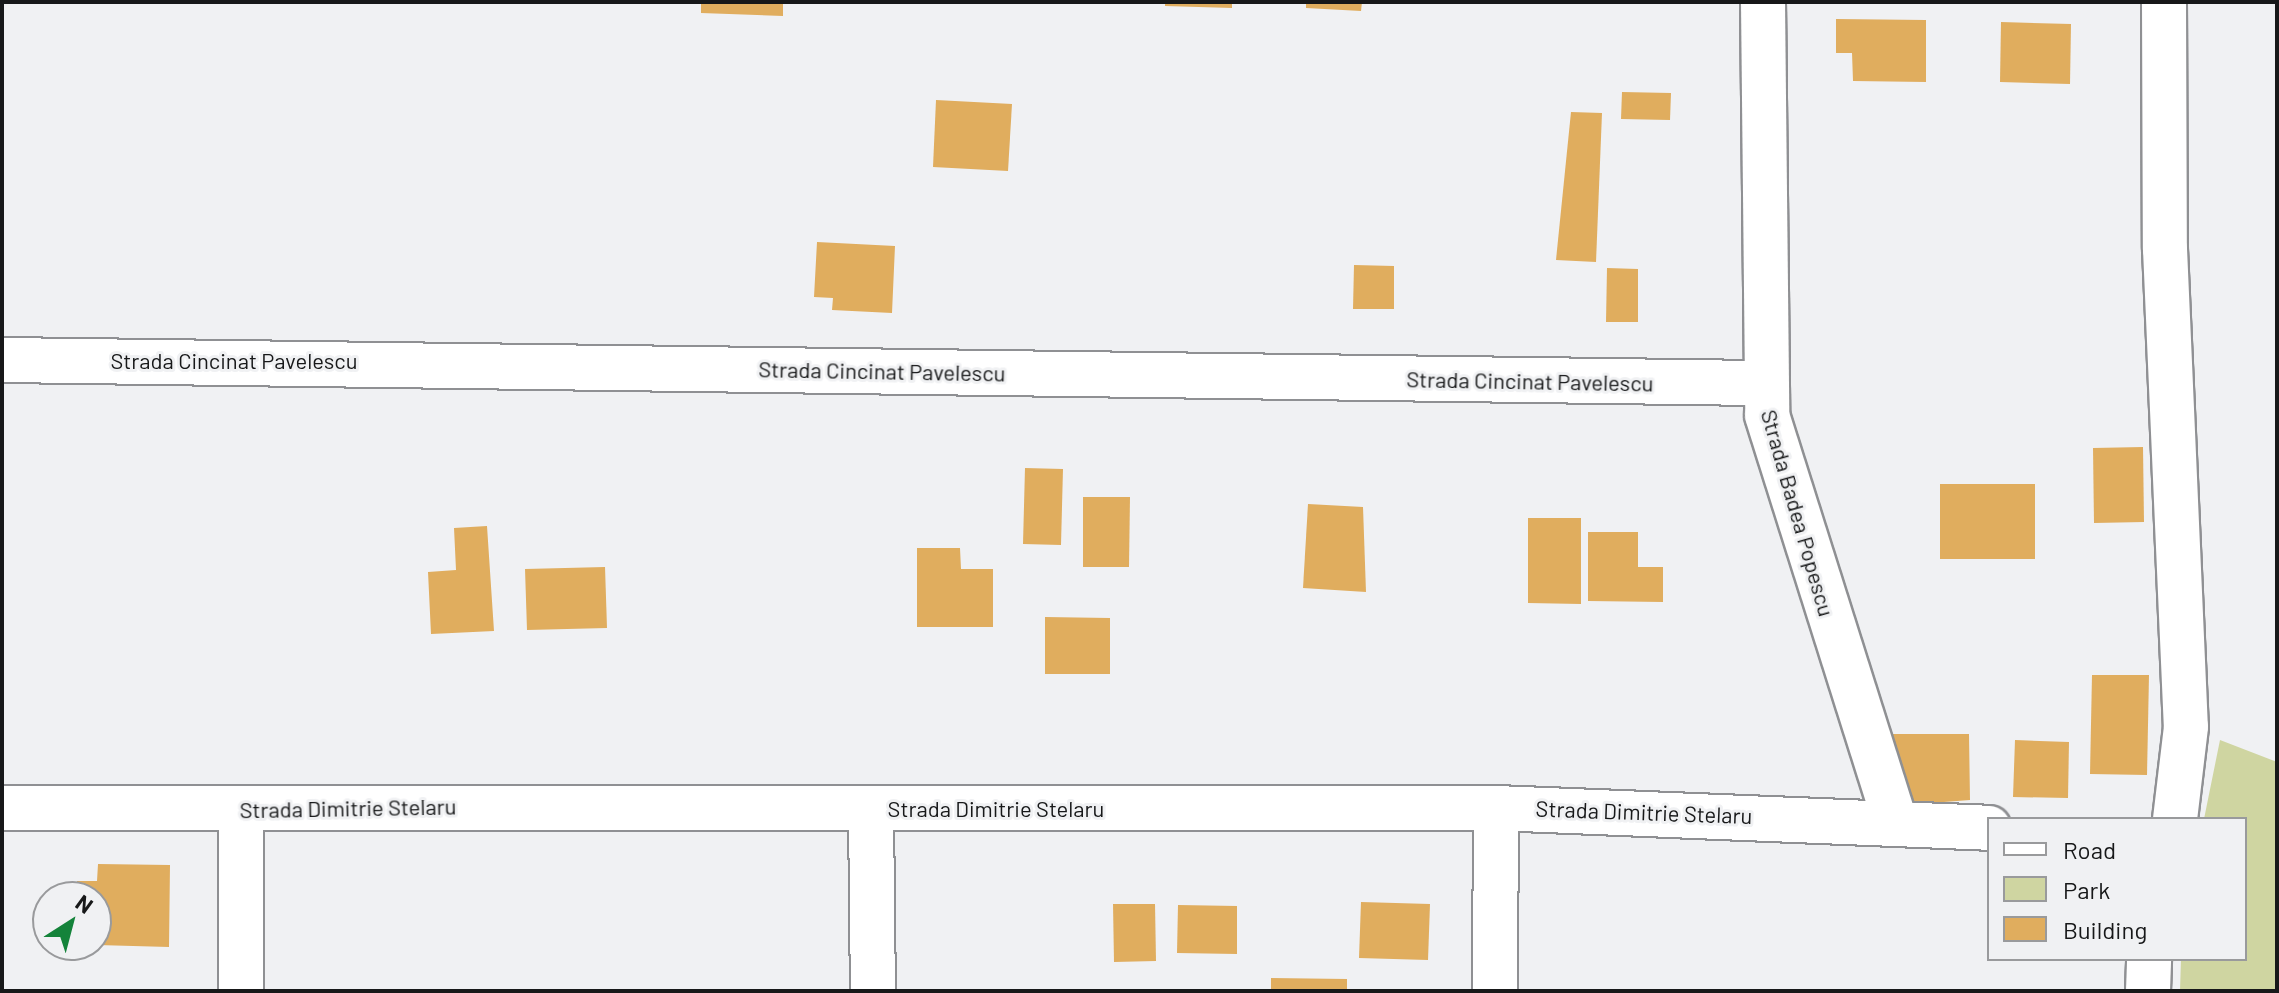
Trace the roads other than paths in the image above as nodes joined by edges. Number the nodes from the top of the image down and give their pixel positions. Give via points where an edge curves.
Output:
1 (1763, 2) edge
2 (2164, 2) edge
3 (2, 360) edge
4 (1762, 383) junction
5 (2, 808) edge
6 (1496, 808) junction
7 (241, 809) junction
8 (871, 809) junction
9 (2175, 817) edge
10 (1895, 821) junction
11 (1987, 828) edge
12 (2149, 961) edge
13 (241, 991) edge
14 (873, 991) edge
15 (1495, 991) edge
16 (2148, 991) edge

1 - 4 street, Strada Badea Popescu
2 - 9 street via 2165,249 2186,727
3 - 4 street, Strada Cincinat Pavelescu
4 - 10 street, Strada Badea Popescu via 1772,440
5 - 7 street, Strada Dimitrie Stelaru
6 - 8 street, Strada Dimitrie Stelaru
6 - 10 street, Strada Dimitrie Stelaru
6 - 15 street
7 - 8 street, Strada Dimitrie Stelaru
7 - 13 street
8 - 14 street
10 - 11 street, Strada Dimitrie Stelaru
12 - 16 street

